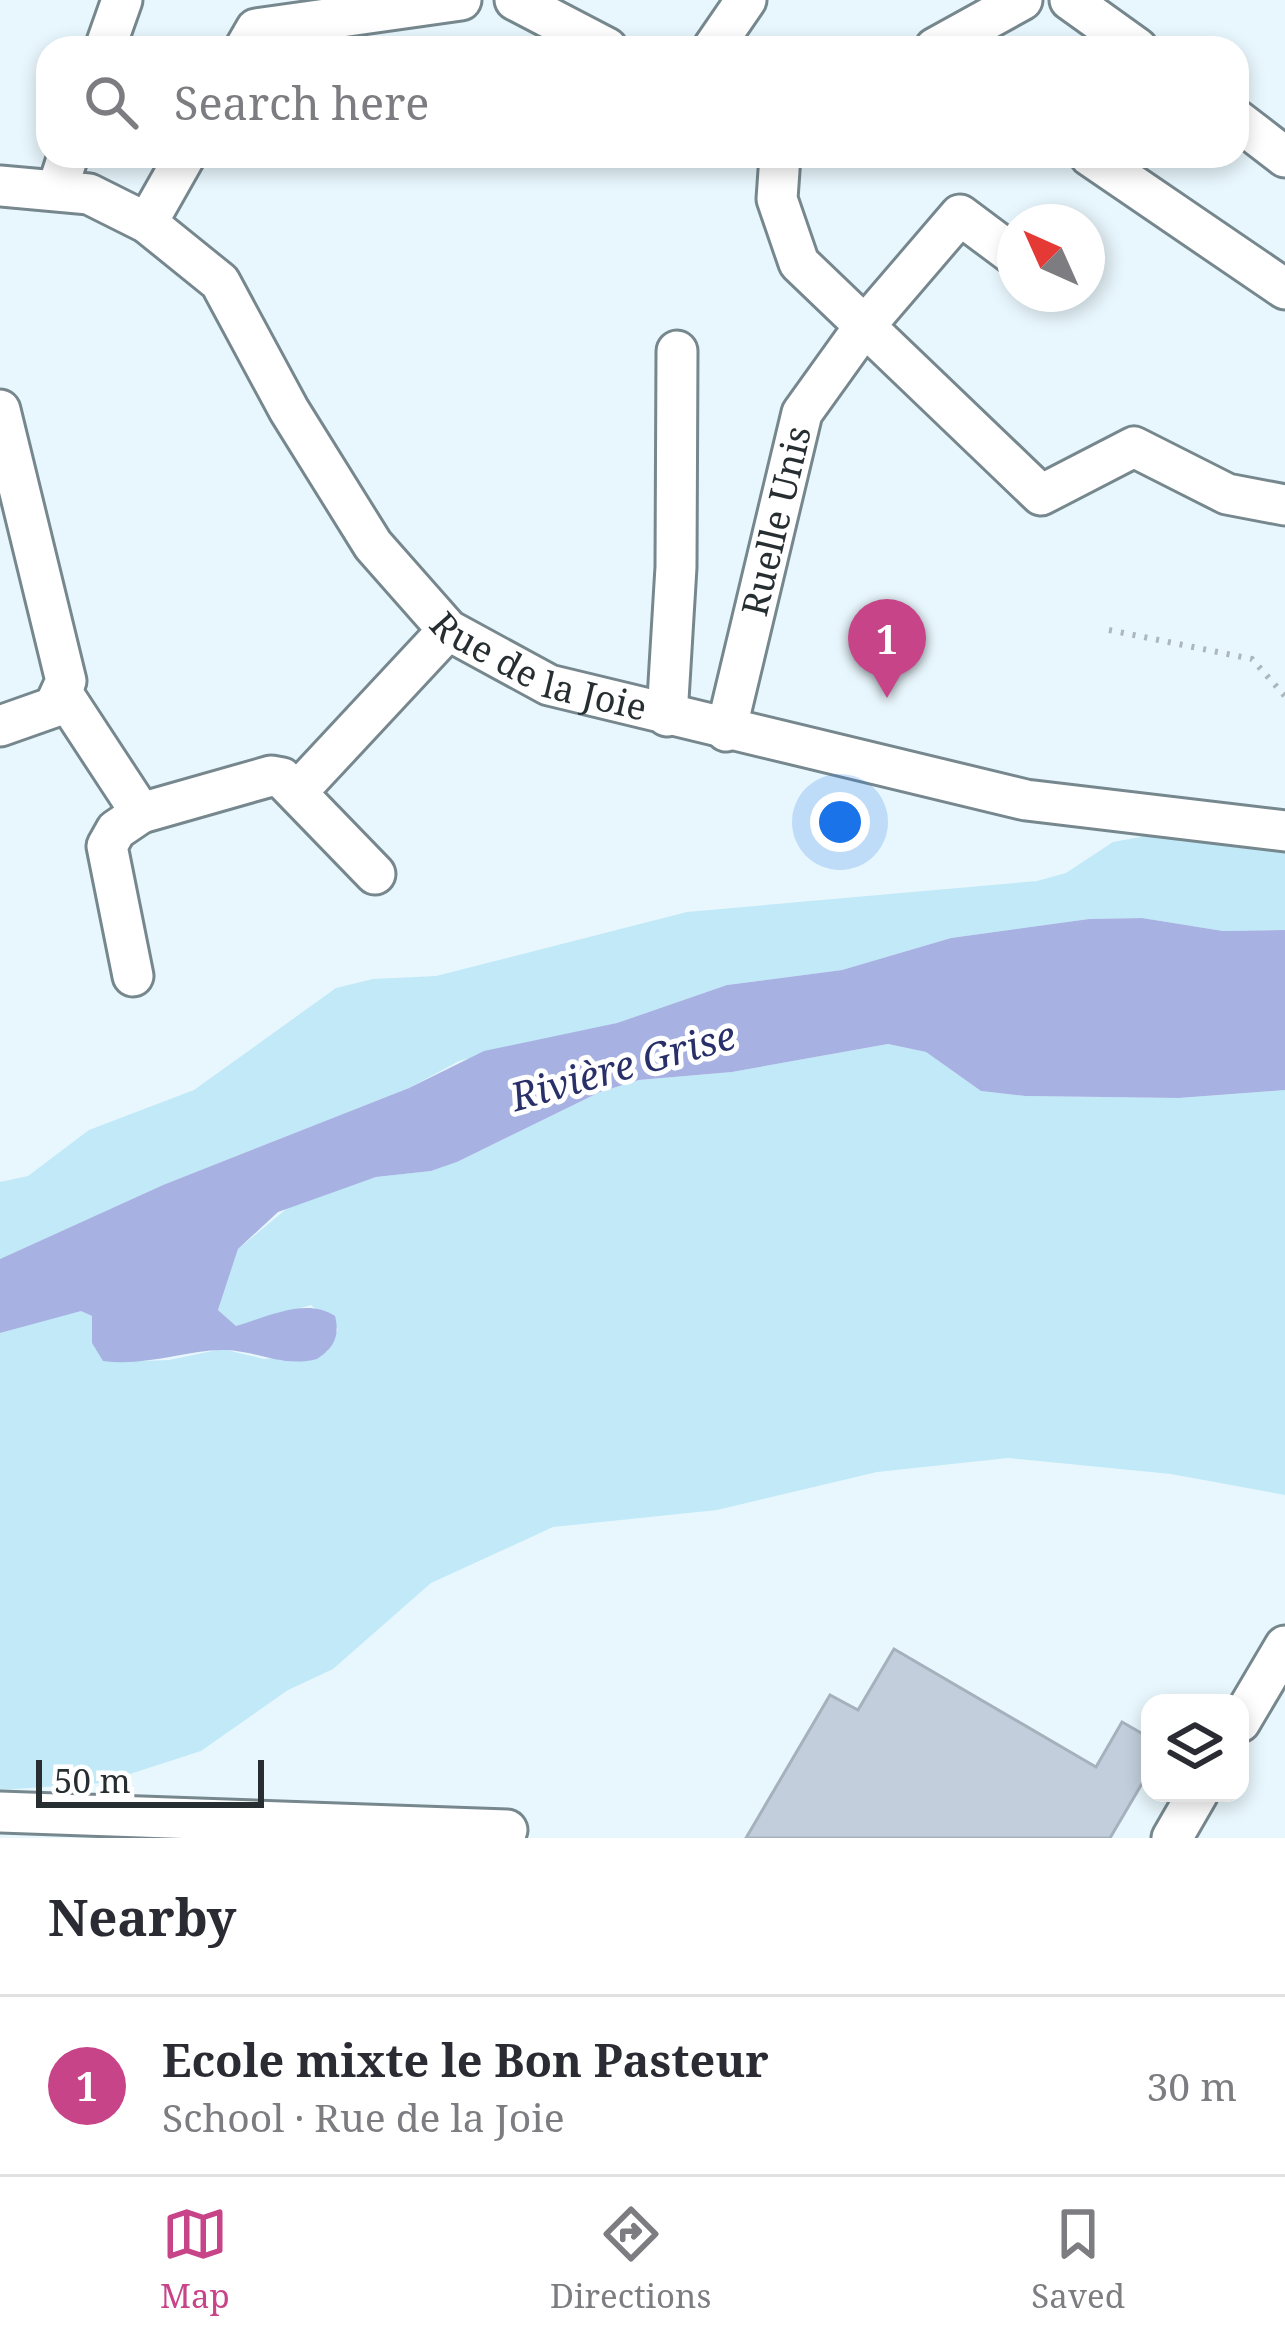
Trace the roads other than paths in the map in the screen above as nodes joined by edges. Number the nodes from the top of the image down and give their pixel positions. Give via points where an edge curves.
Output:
1 (122, 0) edge
2 (461, 0) edge
3 (515, 0) edge
4 (746, 0) edge
5 (1070, 0) edge
6 (1012, 2) edge
7 (109, 36) edge
8 (252, 36) edge
9 (584, 36) edge
10 (721, 36) edge
11 (954, 36) edge
12 (1120, 36) edge
13 (1249, 128) edge
14 (1281, 148) edge
15 (178, 168) edge
16 (779, 168) edge
17 (1108, 168) edge
18 (63, 173) edge
19 (0, 186) edge
20 (147, 224) junction
21 (997, 243) edge
22 (1285, 289) edge
23 (863, 328) junction
24 (677, 351) dead end
25 (0, 410) edge
26 (1285, 505) edge
27 (448, 630) junction
28 (63, 694) junction
29 (668, 716) junction
30 (0, 726) edge
31 (726, 730) junction
32 (297, 792) junction
33 (141, 813) junction
34 (1285, 831) edge
35 (375, 874) dead end
36 (133, 976) dead end
37 (1285, 1646) edge
38 (1249, 1707) edge
39 (1193, 1802) edge
40 (0, 1812) edge
41 (507, 1830) dead end
42 (1172, 1838) edge

1 - 7 street
2 - 8 street via 256,29
3 - 9 street
4 - 10 street
5 - 12 street
6 - 11 street
13 - 14 street
15 - 20 street
16 - 23 street via 777,199 799,263
17 - 22 street
18 - 19 street, Rue de la Joie
18 - 20 street, Rue de la Joie
20 - 27 street, Rue de la Joie via 220,282 373,544
21 - 23 street, Ruelle Unis via 960,215
23 - 26 street via 1041,495 1134,447 1227,494
23 - 31 street, Ruelle Unis via 802,413
24 - 29 street
25 - 28 street
27 - 29 street, Rue de la Joie via 549,685
27 - 32 street
28 - 30 street via 39,716
28 - 33 street
29 - 31 street, Rue de la Joie
31 - 34 street, Rue de la Joie via 1026,800
32 - 33 street via 271,776
32 - 35 street
33 - 36 street via 107,846
37 - 38 street
39 - 42 street
40 - 41 street

